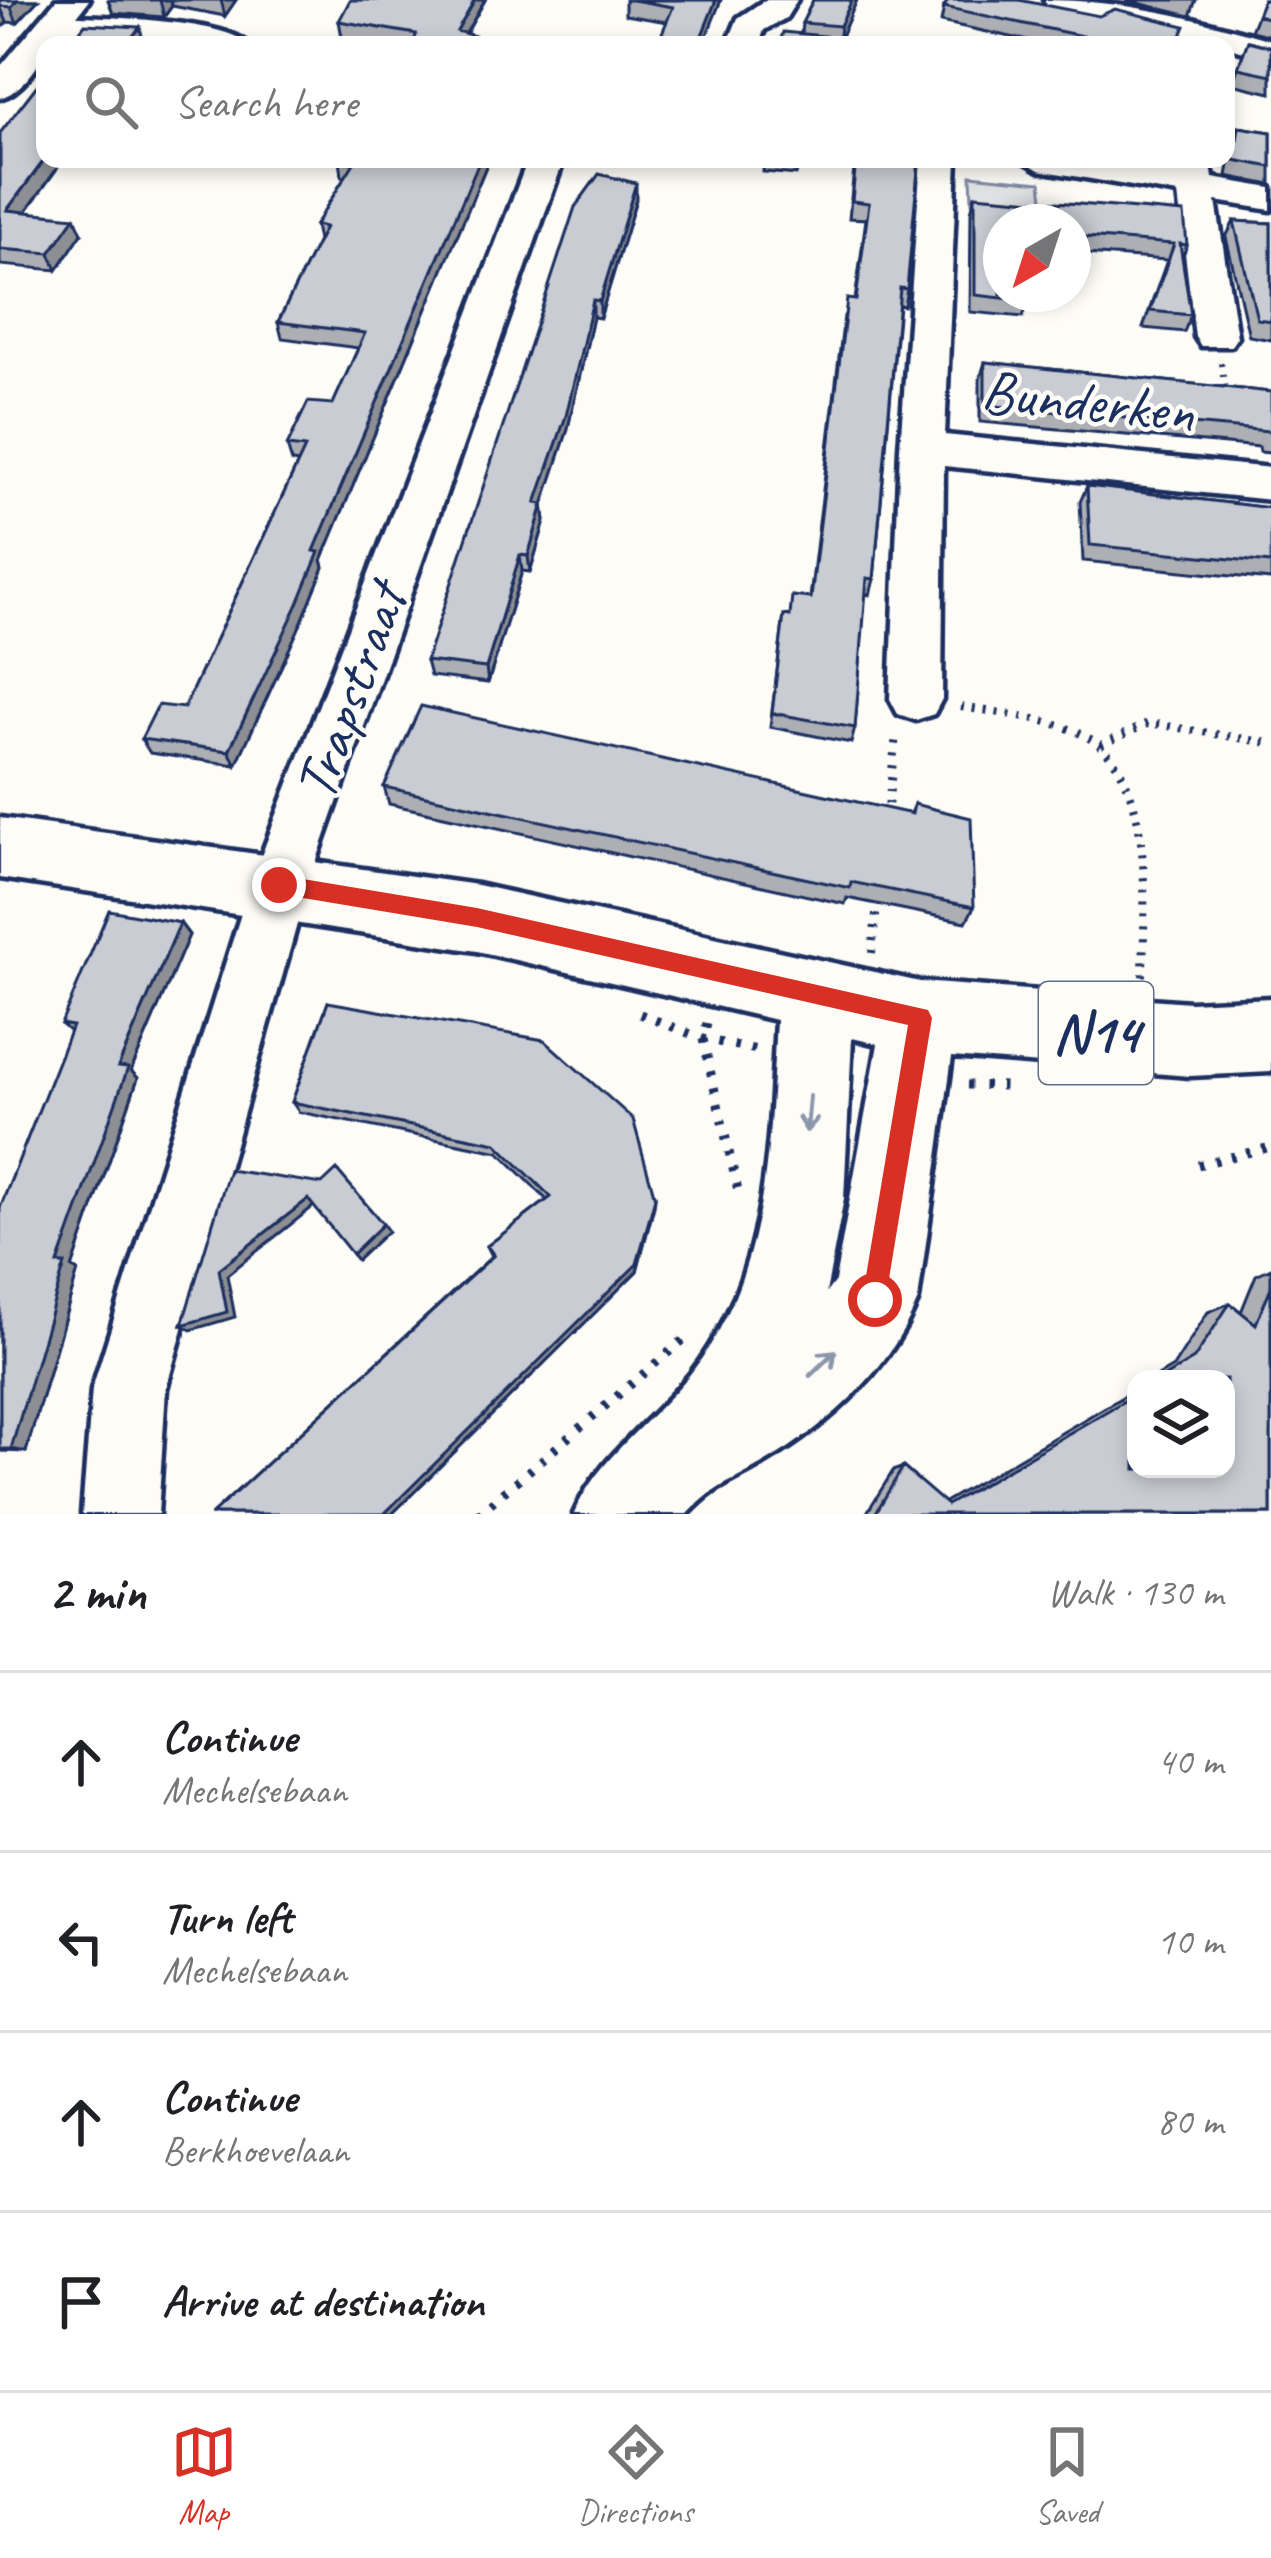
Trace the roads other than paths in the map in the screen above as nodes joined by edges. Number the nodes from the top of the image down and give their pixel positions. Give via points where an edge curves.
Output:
1 (781, 0) edge
2 (1045, 2) edge
3 (63, 12) edge
4 (43, 36) edge
5 (183, 36) edge
6 (745, 36) edge
7 (1204, 36) edge
8 (1235, 44) edge
9 (36, 45) edge
10 (1271, 50) edge
11 (0, 88) edge
12 (543, 168) edge
13 (938, 168) edge
14 (1154, 168) edge
15 (1192, 171) edge
16 (1271, 199) edge
17 (1216, 337) road end
18 (922, 448) junction
19 (1256, 482) edge
20 (916, 699) road end
21 (0, 848) edge
22 (279, 885) junction
23 (869, 994) junction
24 (1271, 1035) edge
25 (640, 1496) edge
26 (121, 1514) edge

1 - 6 street
2 - 7 street via 1185,25
3 - 4 street
3 - 5 street
8 - 10 street
9 - 11 street
12 - 22 street, Trapstraat
13 - 18 street, Bunderken
14 - 15 street
15 - 16 street
15 - 17 street
18 - 19 street, Bunderken
18 - 20 street, Bunderken
21 - 22 main road
22 - 23 main road
22 - 26 street, Trapstraat via 129,1389
23 - 24 main road, N14 via 1190,1039
23 - 25 main road via 875,1300 824,1366

